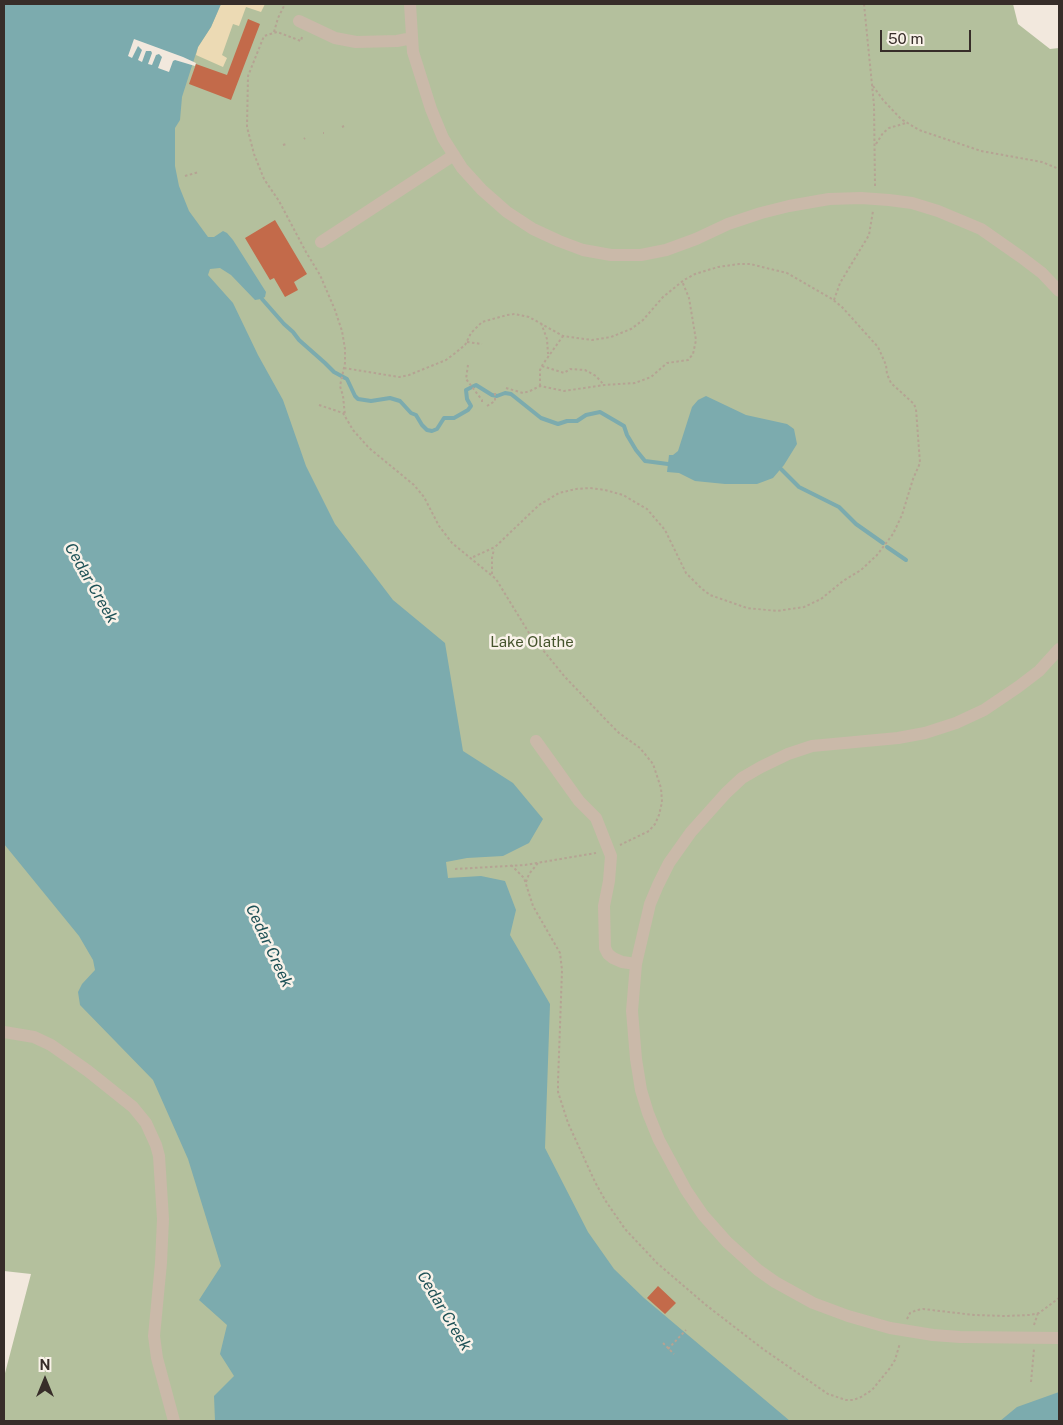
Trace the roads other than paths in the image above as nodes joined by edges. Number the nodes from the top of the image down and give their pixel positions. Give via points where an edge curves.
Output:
1 (410, 4) edge
2 (303, 23) road end
3 (412, 38) junction
4 (454, 155) junction
5 (322, 242) dead end
6 (1059, 291) edge
7 (1059, 649) edge
8 (536, 740) dead end
9 (636, 964) junction
10 (4, 1032) edge
11 (1059, 1338) edge
12 (174, 1421) edge

1 - 3 street
2 - 3 street via 335,38 356,42 397,42
3 - 4 street via 413,52 431,109
4 - 5 street
4 - 6 street via 482,190 507,212 533,229 583,250 611,255 641,255 666,250 728,224 789,206 829,199 888,200 938,211 981,229 1028,262
7 - 9 street via 1018,687 984,710 956,723 898,738 812,746 770,762 742,778 699,822 669,863 650,904
8 - 9 street via 579,801 596,818 611,856 604,906 605,948 613,958
9 - 11 street via 633,1034 648,1113 686,1190 703,1215 741,1256 775,1282 813,1303 890,1328 960,1337
10 - 12 street via 34,1037 52,1045 134,1107 146,1122 159,1156 163,1219 154,1336

